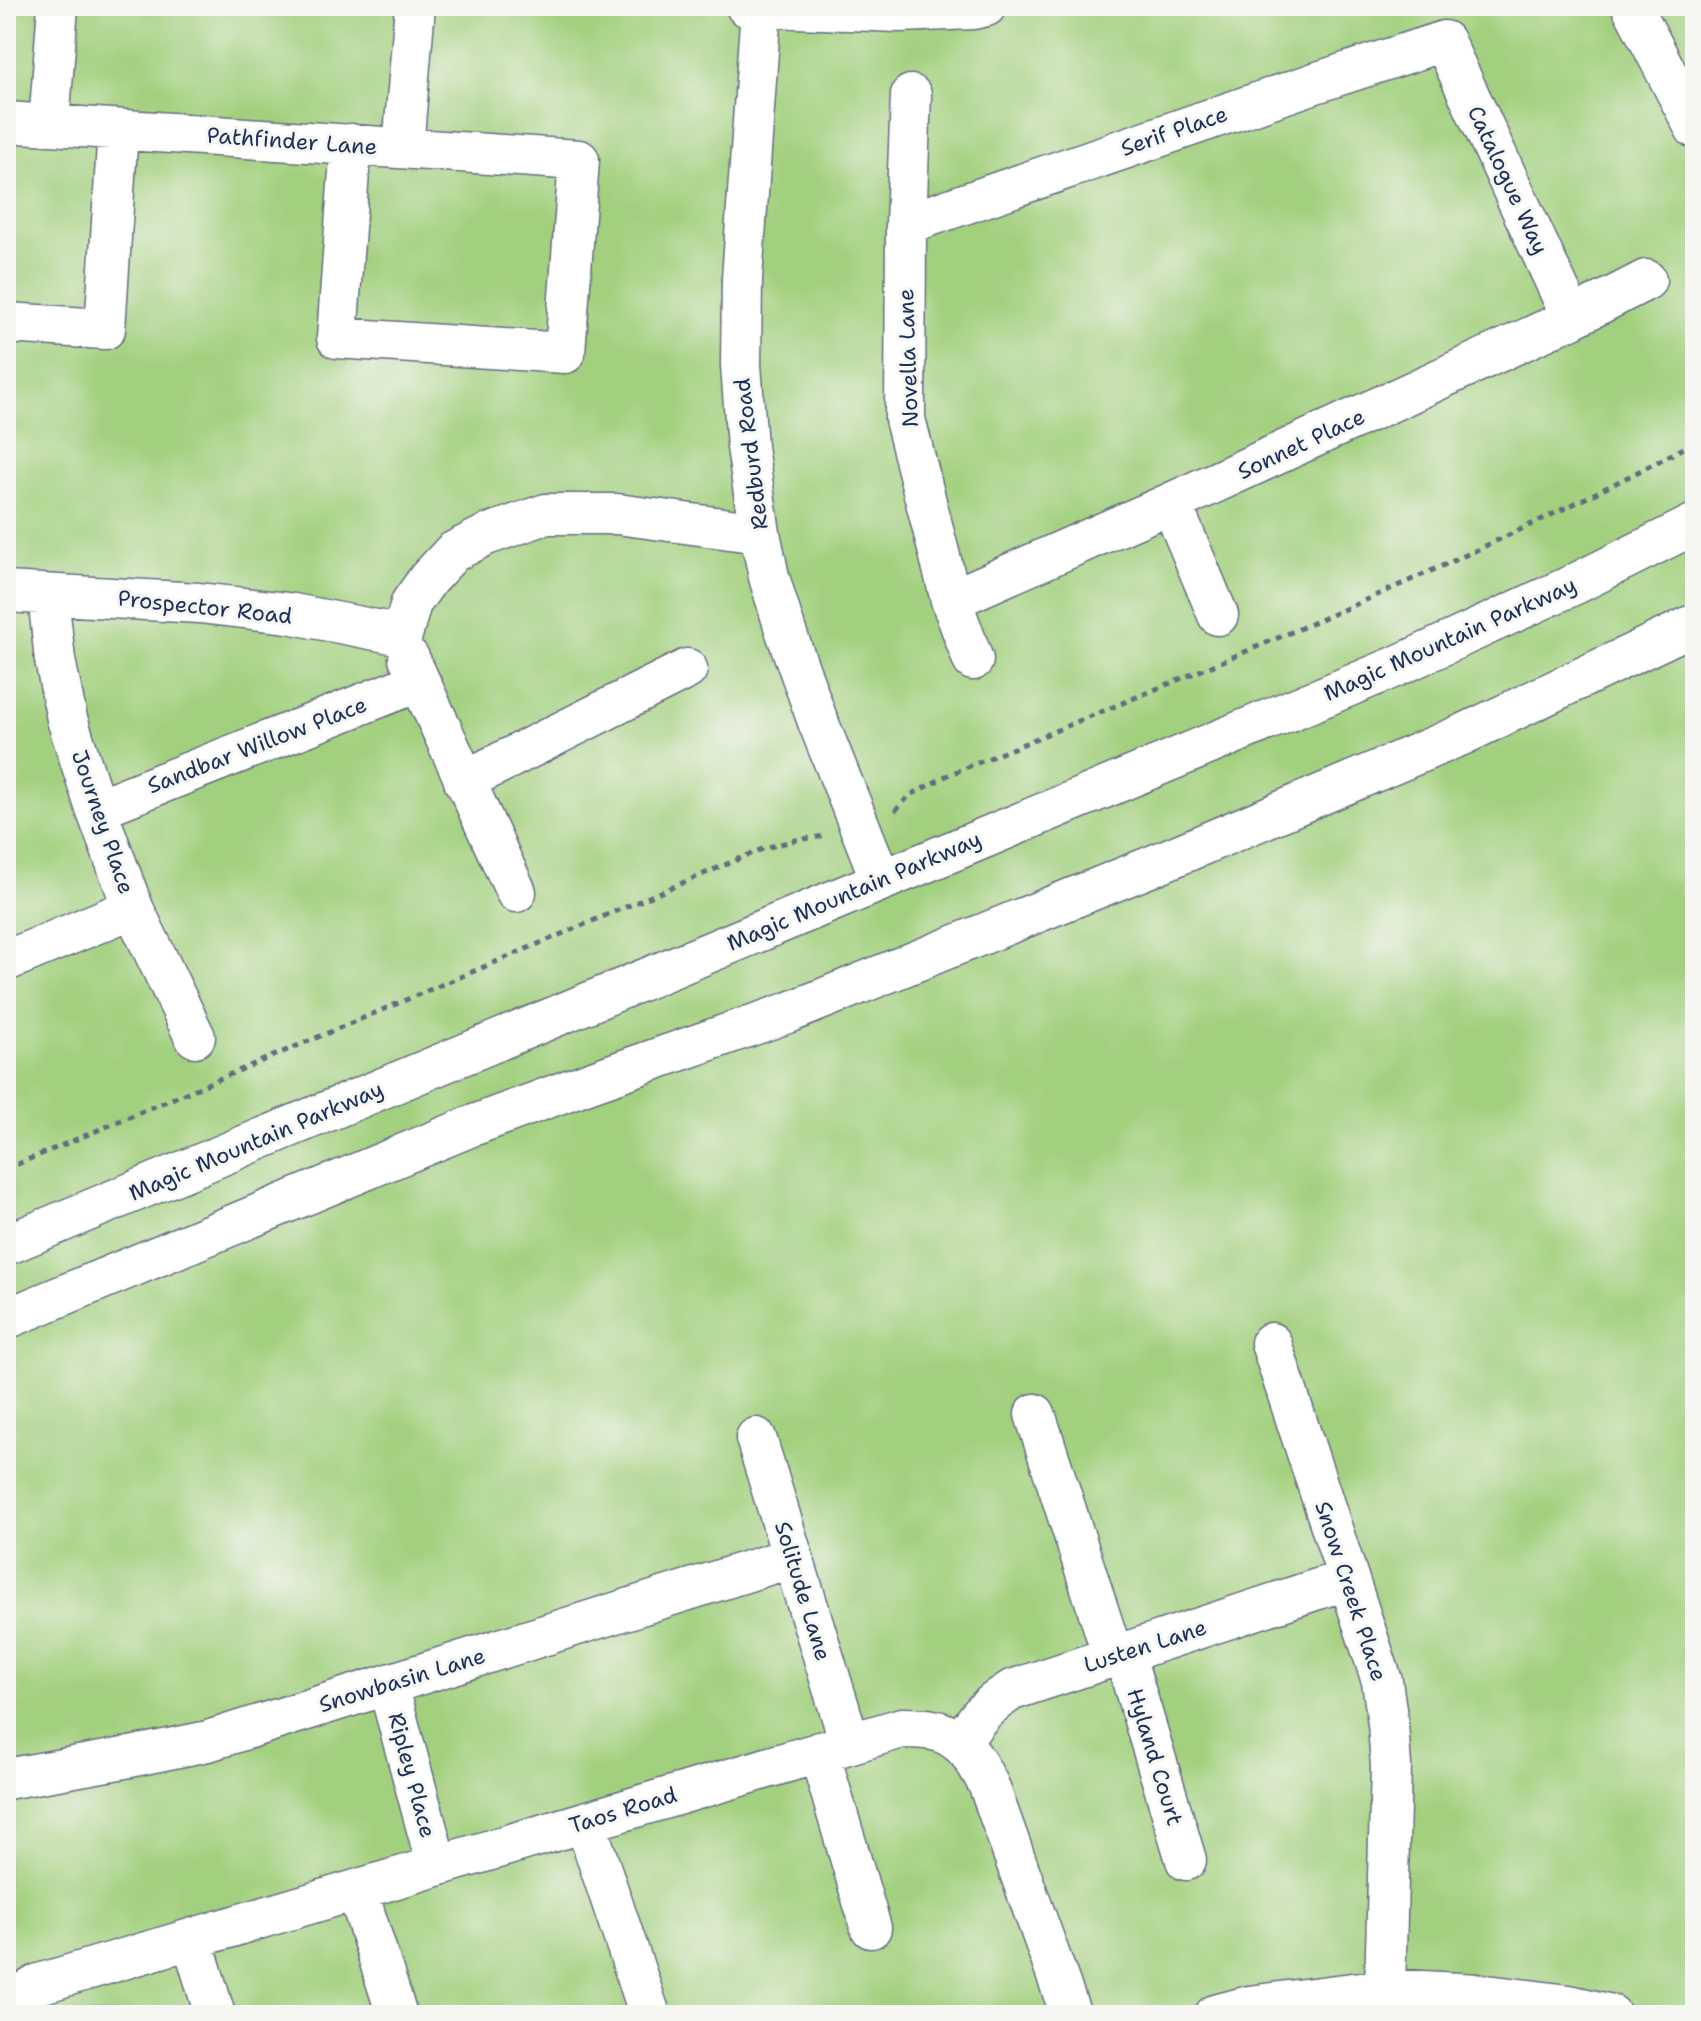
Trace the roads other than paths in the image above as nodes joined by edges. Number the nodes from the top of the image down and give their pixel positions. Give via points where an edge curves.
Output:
1 (58, 6) edge
2 (415, 6) edge
3 (986, 6) edge
4 (1632, 6) edge
5 (753, 7) edge
6 (1444, 41) joint
7 (911, 95) dead end
8 (6, 122) edge
9 (49, 125) junction
10 (1695, 128) edge
11 (118, 130) junction
12 (351, 144) junction
13 (403, 148) junction
14 (906, 224) junction
15 (1646, 280) dead end
16 (1572, 318) junction
17 (6, 323) edge
18 (1171, 503) junction
19 (1695, 524) edge
20 (760, 533) junction
21 (6, 592) edge
22 (48, 596) junction
23 (951, 600) junction
24 (1218, 615) dead end
25 (1695, 624) edge
26 (402, 635) junction
27 (973, 660) dead end
28 (687, 669) dead end
29 (418, 682) junction
30 (464, 781) junction
31 (96, 809) junction
32 (881, 880) junction
33 (516, 892) dead end
34 (133, 908) junction
35 (6, 961) edge
36 (195, 1037) dead end
37 (6, 1245) edge
38 (6, 1319) edge
39 (1271, 1343) dead end
40 (1035, 1414) dead end
41 (756, 1438) dead end
42 (793, 1557) junction
43 (1348, 1579) junction
44 (1118, 1655) junction
45 (388, 1685) junction
46 (961, 1743) junction
47 (834, 1748) junction
48 (6, 1779) edge
49 (585, 1822) junction
50 (1186, 1860) dead end
51 (437, 1866) junction
52 (357, 1890) junction
53 (871, 1928) dead end
54 (192, 1939) junction
55 (1385, 1989) junction
56 (6, 2004) edge
57 (215, 2015) edge
58 (397, 2015) edge
59 (650, 2015) edge
60 (1071, 2015) edge
61 (1215, 2015) edge
62 (1611, 2015) edge

1 - 9 street
2 - 13 street
3 - 5 street via 899,12
4 - 10 street
5 - 20 street, Redburd Road via 741,365
6 - 14 street, Serif Place
6 - 16 street, Catalogue Way
7 - 14 street, Novella Lane
8 - 9 street, Pathfinder Lane
9 - 11 street, Pathfinder Lane
11 - 12 street, Pathfinder Lane
11 - 17 street via 105,329
12 - 13 street, Pathfinder Lane
12 - 13 street, Pathfinder Lane via 337,338 565,353 579,160
14 - 23 street, Novella Lane via 905,419
15 - 16 street, Sonnet Place
16 - 18 street, Sonnet Place
18 - 23 street, Sonnet Place
18 - 24 street
19 - 32 street, Magic Mountain Parkway via 1395,667
20 - 26 street via 617,514 546,514 453,552 411,603
20 - 32 street, Redburd Road via 791,647
21 - 22 street, Prospector Road
22 - 26 street, Prospector Road via 199,603
22 - 31 street, Journey Place via 67,719
23 - 27 street, Novella Lane
25 - 38 street via 1464,734 1152,866 790,1012 469,1127
26 - 29 street
28 - 30 street
29 - 30 street
29 - 31 street, Sandbar Willow Place
30 - 33 street
31 - 34 street, Journey Place
32 - 37 street, Magic Mountain Parkway
34 - 35 street
34 - 36 street, Journey Place
39 - 43 street, Snow Creek Place
40 - 44 street, Hyland Court
41 - 42 street, Solitude Lane
42 - 45 street, Snowbasin Lane
42 - 47 street, Solitude Lane
43 - 44 street, Lusten Lane
43 - 55 street, Snow Creek Place via 1382,1681 1388,1724
44 - 46 street, Lusten Lane via 1012,1690 989,1704
44 - 50 street, Hyland Court
45 - 48 street, Snowbasin Lane via 208,1741
45 - 51 street, Ripley Place
46 - 47 street, Taos Road via 936,1730 902,1728
46 - 60 street via 989,1786
47 - 49 street, Taos Road
47 - 53 street, Solitude Lane
49 - 51 street, Taos Road
49 - 59 street
51 - 52 street, Taos Road
52 - 54 street, Taos Road
52 - 58 street
54 - 56 street, Taos Road via 39,1984
54 - 57 street
55 - 61 street
55 - 62 street via 1478,1994

